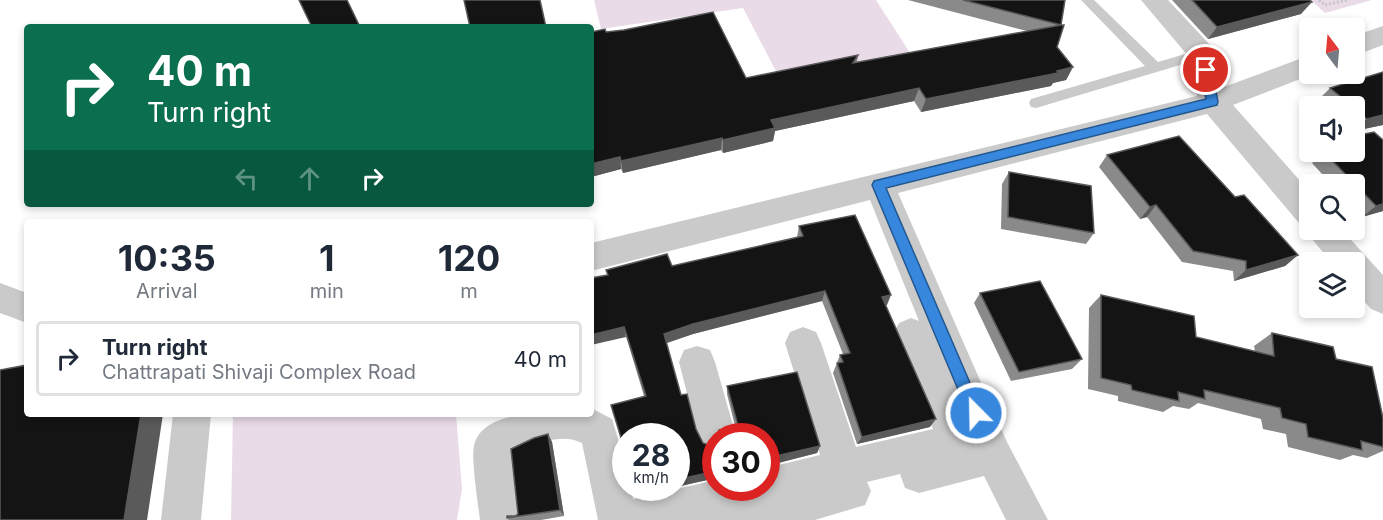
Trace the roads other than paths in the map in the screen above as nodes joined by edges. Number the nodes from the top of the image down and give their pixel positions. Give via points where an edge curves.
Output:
1 (1087, 0) edge
2 (1154, 0) edge
3 (1383, 35) edge
4 (1365, 42) edge
5 (1203, 54) junction
6 (1299, 68) edge
7 (1156, 69) junction
8 (1212, 102) junction
9 (1036, 103) dead end
10 (879, 185) junction
11 (1299, 201) edge
12 (1332, 240) edge
13 (1342, 252) edge
14 (594, 255) edge
15 (1365, 279) edge
16 (0, 298) edge
17 (1383, 299) edge
18 (24, 307) edge
19 (911, 334) dead end
20 (803, 343) dead end
21 (697, 363) dead end
22 (192, 417) edge
23 (713, 423) edge
24 (993, 455) junction
25 (914, 457) junction
26 (846, 475) junction
27 (735, 505) edge
28 (615, 519) edge
29 (181, 520) edge
30 (500, 520) edge
31 (1028, 520) edge

1 - 7 lane
2 - 5 street
3 - 4 street
5 - 7 lane
5 - 8 street
6 - 8 street
7 - 9 lane
8 - 10 street
8 - 11 street
10 - 14 street
10 - 24 street
12 - 13 street
15 - 17 street
16 - 18 street
19 - 25 street via 955,437 951,443
20 - 26 street
21 - 23 street
22 - 29 street
24 - 25 street
24 - 31 street
25 - 26 street
26 - 27 street
27 - 28 street
28 - 30 street via 599,432 582,423 551,422 505,436 493,447

